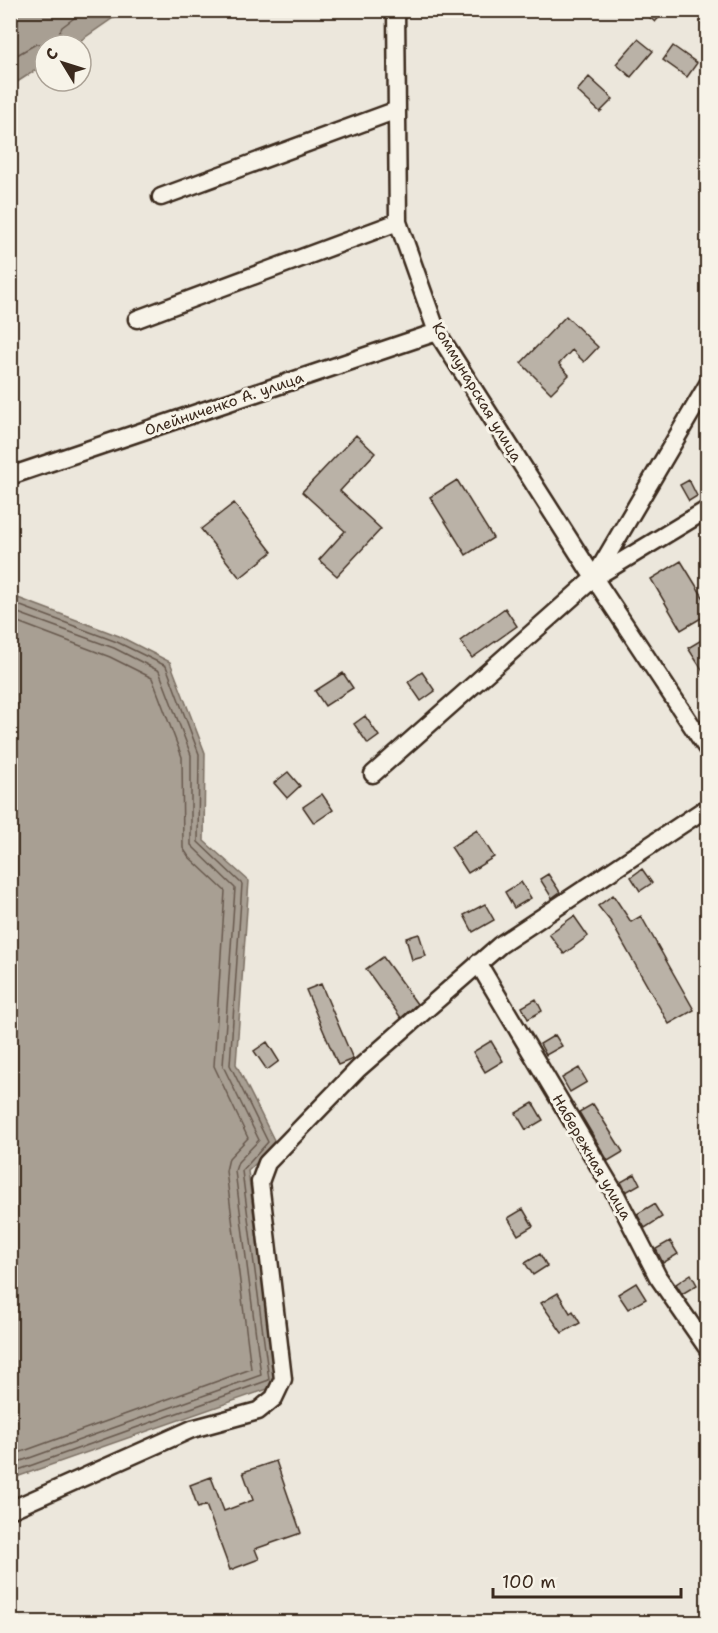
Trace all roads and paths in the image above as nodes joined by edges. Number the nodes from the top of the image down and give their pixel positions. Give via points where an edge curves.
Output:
1 (396, 10) edge
2 (397, 110) junction
3 (161, 197) dead end
4 (398, 222) junction
5 (137, 319) dead end
6 (437, 332) junction
7 (708, 384) edge
8 (10, 476) edge
9 (708, 508) edge
10 (594, 578) junction
11 (708, 750) edge
12 (373, 774) dead end
13 (708, 807) edge
14 (478, 963) junction
15 (708, 1350) edge
16 (10, 1510) edge

1 - 2 street, Коммунарская улица
2 - 3 street
2 - 4 street, Коммунарская улица
4 - 5 street
4 - 6 street, Коммунарская улица
6 - 8 street, Олейниченко А. улица
6 - 10 street, Коммунарская улица
7 - 10 street
9 - 10 street
10 - 11 street, Коммунарская улица
10 - 12 street
13 - 14 street
14 - 15 street, Набережная улица via 616,1194 658,1277
14 - 16 street via 358,1069 267,1163 260,1182 283,1379 274,1398 258,1411 192,1429

